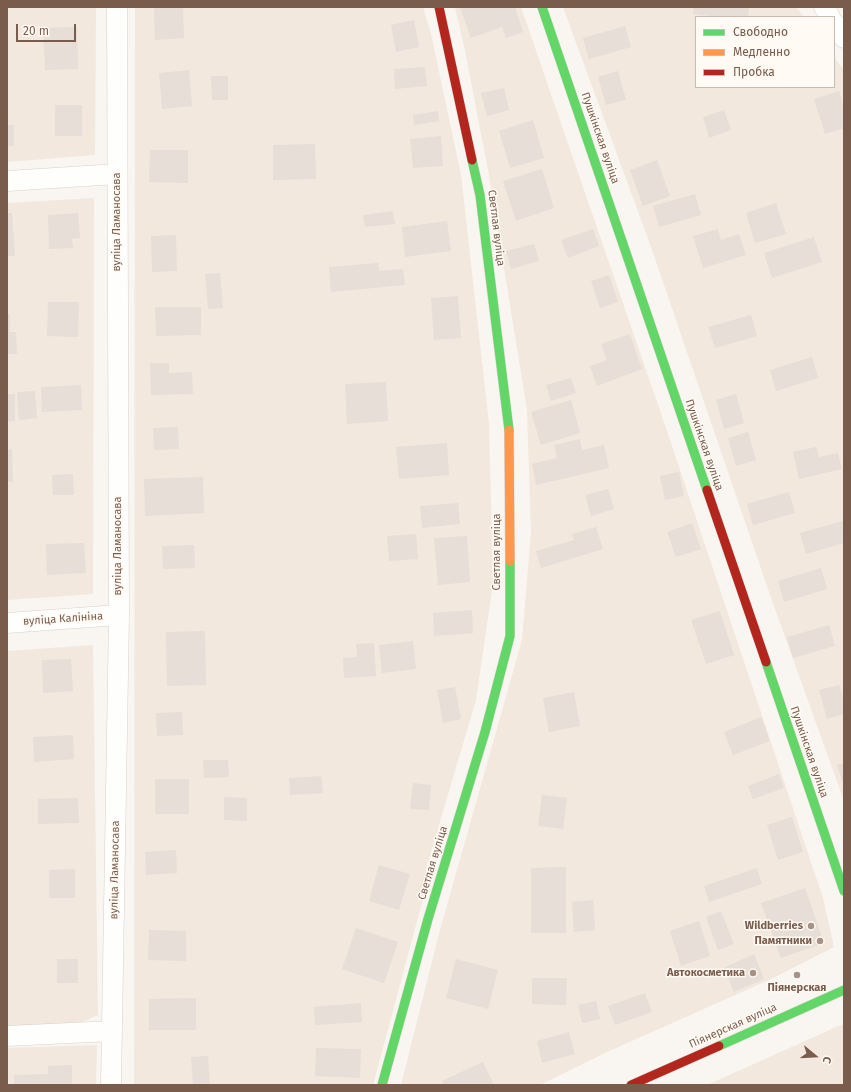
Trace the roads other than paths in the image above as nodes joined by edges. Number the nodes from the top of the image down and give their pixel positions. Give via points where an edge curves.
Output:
1 (117, 7) edge
2 (439, 7) edge
3 (542, 7) edge
4 (824, 7) edge
5 (829, 16) edge
6 (835, 24) edge
7 (844, 38) edge
8 (117, 174) junction
9 (7, 181) edge
10 (119, 615) junction
11 (7, 623) edge
12 (844, 891) edge
13 (844, 990) edge
14 (112, 1031) junction
15 (7, 1036) edge
16 (112, 1085) edge
17 (382, 1085) edge
18 (631, 1085) edge

1 - 8 street, вуліца Ламаносава
2 - 17 main road, Светлая вуліца via 480,195 509,429 510,636 485,732 426,926
3 - 12 main road, Пушкінская вуліца
4 - 5 street
6 - 7 street
8 - 9 street
8 - 10 street, вуліца Ламаносава
10 - 11 street, вуліца Калініна
10 - 14 street, вуліца Ламаносава
13 - 18 main road, Піянерская вуліца
14 - 15 street
14 - 16 street, вуліца Ламаносава

